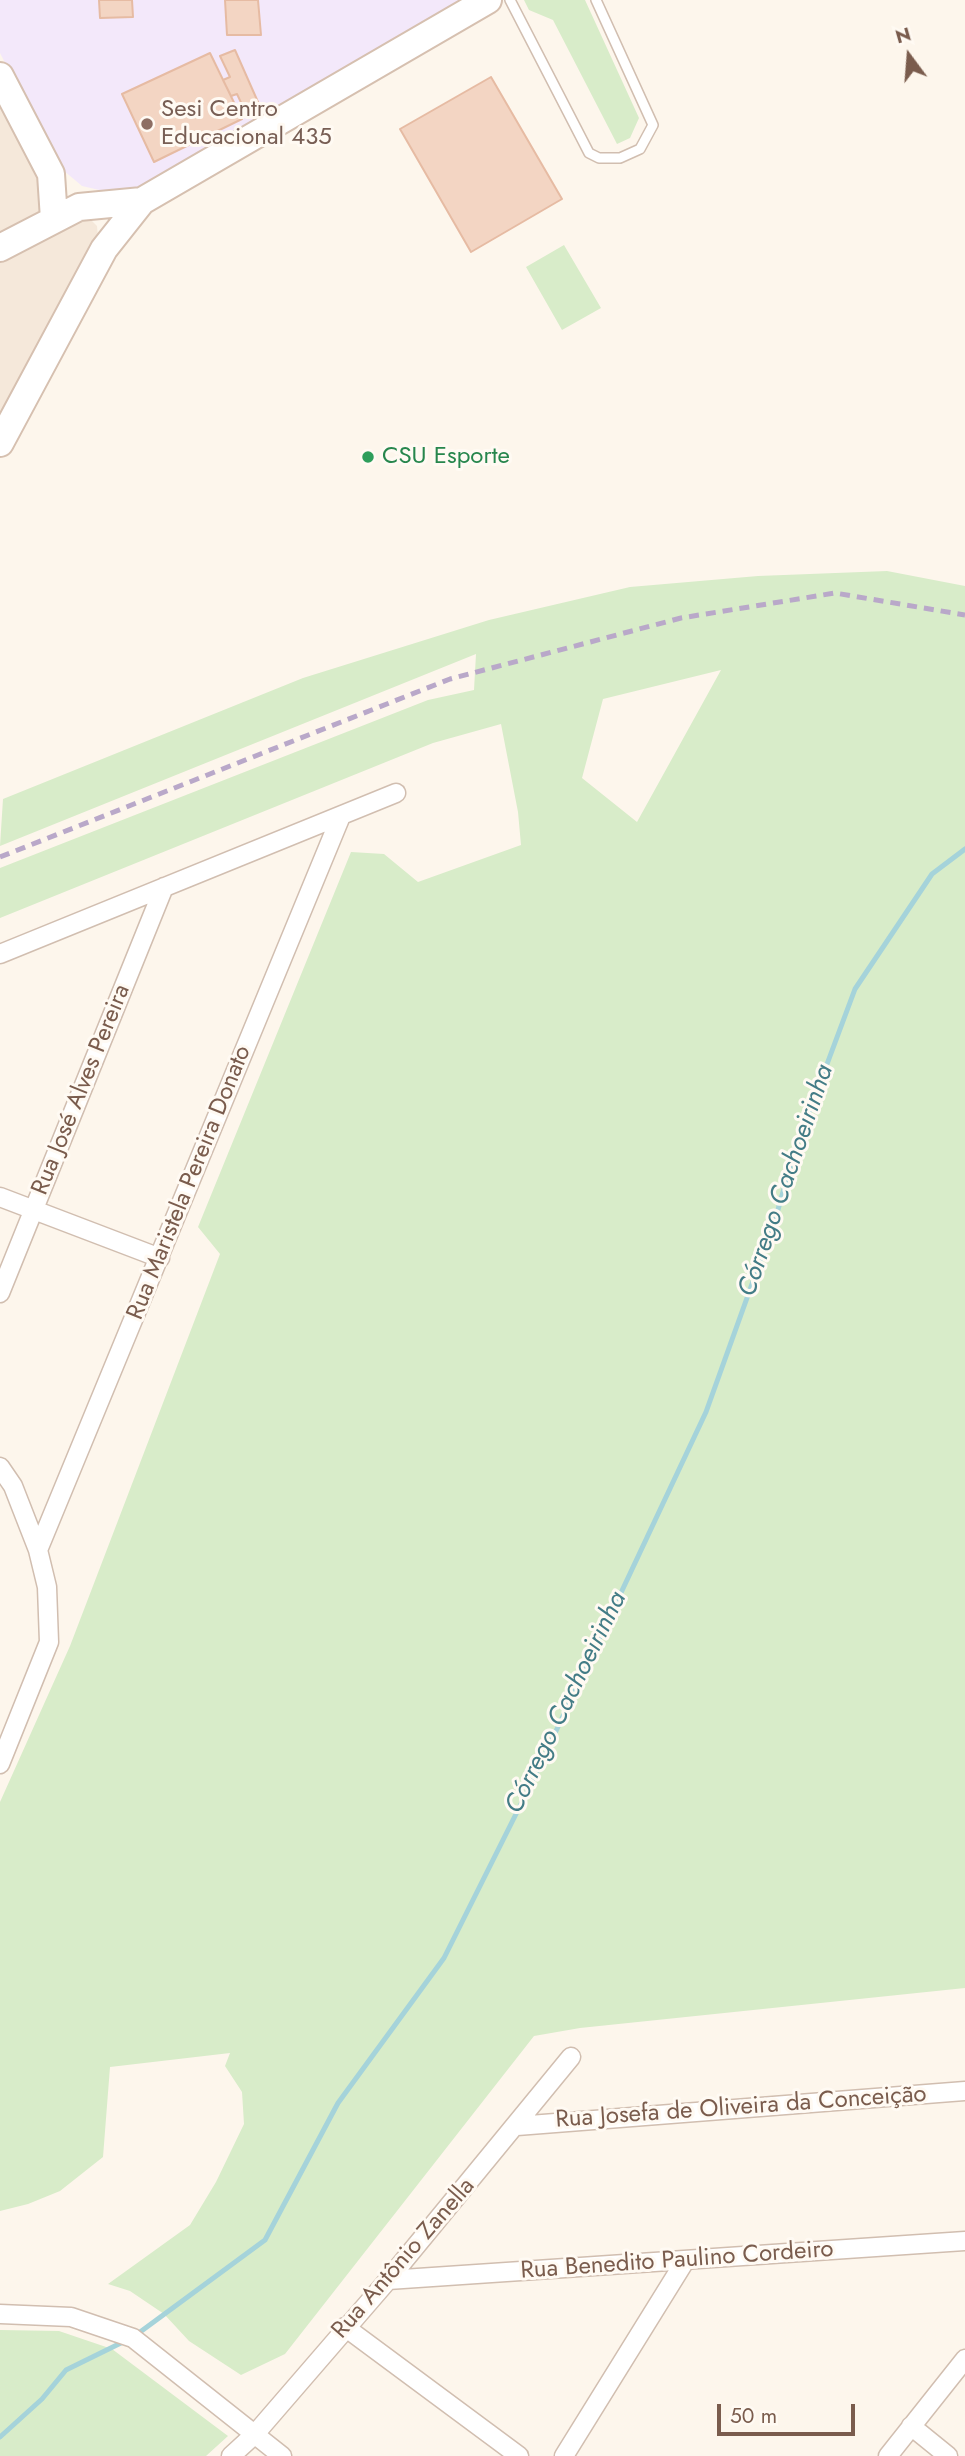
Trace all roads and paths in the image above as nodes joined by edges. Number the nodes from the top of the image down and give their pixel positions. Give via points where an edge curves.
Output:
1 (488, 0) edge
2 (510, 0) edge
3 (596, 0) edge
4 (0, 76) edge
5 (51, 174) junction
6 (142, 201) junction
7 (97, 203) junction
8 (54, 219) junction
9 (0, 248) edge
10 (104, 249) junction
11 (0, 443) edge
12 (396, 793) dead end
13 (341, 816) junction
14 (164, 887) junction
15 (0, 954) edge
16 (0, 1197) edge
17 (33, 1211) junction
18 (160, 1258) junction
19 (0, 1293) edge
20 (0, 1467) edge
21 (38, 1549) junction
22 (0, 1764) edge
23 (571, 2057) dead end
24 (965, 2091) edge
25 (517, 2126) junction
26 (965, 2241) edge
27 (685, 2261) junction
28 (388, 2280) junction
29 (0, 2314) edge
30 (345, 2327) junction
31 (965, 2359) edge
32 (911, 2426) junction
33 (255, 2434) junction
34 (230, 2456) edge
35 (282, 2456) edge
36 (519, 2456) edge
37 (564, 2456) edge
38 (888, 2456) edge
39 (948, 2456) edge

1 - 6 street
2 - 3 lane via 589,153 609,159 631,155 647,140 653,124
4 - 5 street
5 - 7 street
5 - 8 street
6 - 7 street
6 - 10 street
7 - 8 street
7 - 10 street
8 - 9 street
10 - 11 street
12 - 13 street
13 - 14 street
13 - 18 street, Rua Maristela Pereira Donato
14 - 15 street
14 - 17 street, Rua José Alves Pereira
16 - 17 street
17 - 18 street
17 - 19 street, Rua José Alves Pereira
18 - 21 street, Rua Maristela Pereira Donato
20 - 21 street via 13,1486
21 - 22 street via 47,1587 49,1642
23 - 25 street, Rua Antônio Zanella
24 - 25 street, Rua Josefa de Oliveira da Conceição
25 - 28 street, Rua Antônio Zanella
26 - 27 street, Rua Benedito Paulino Cordeiro
27 - 28 street, Rua Benedito Paulino Cordeiro
27 - 37 street
28 - 30 street, Rua Antônio Zanella
29 - 33 street via 71,2317 133,2338
30 - 33 street, Rua Antônio Zanella
30 - 36 street
31 - 32 street
32 - 38 street
32 - 39 street
33 - 34 street, Rua Antônio Zanella
33 - 35 street

